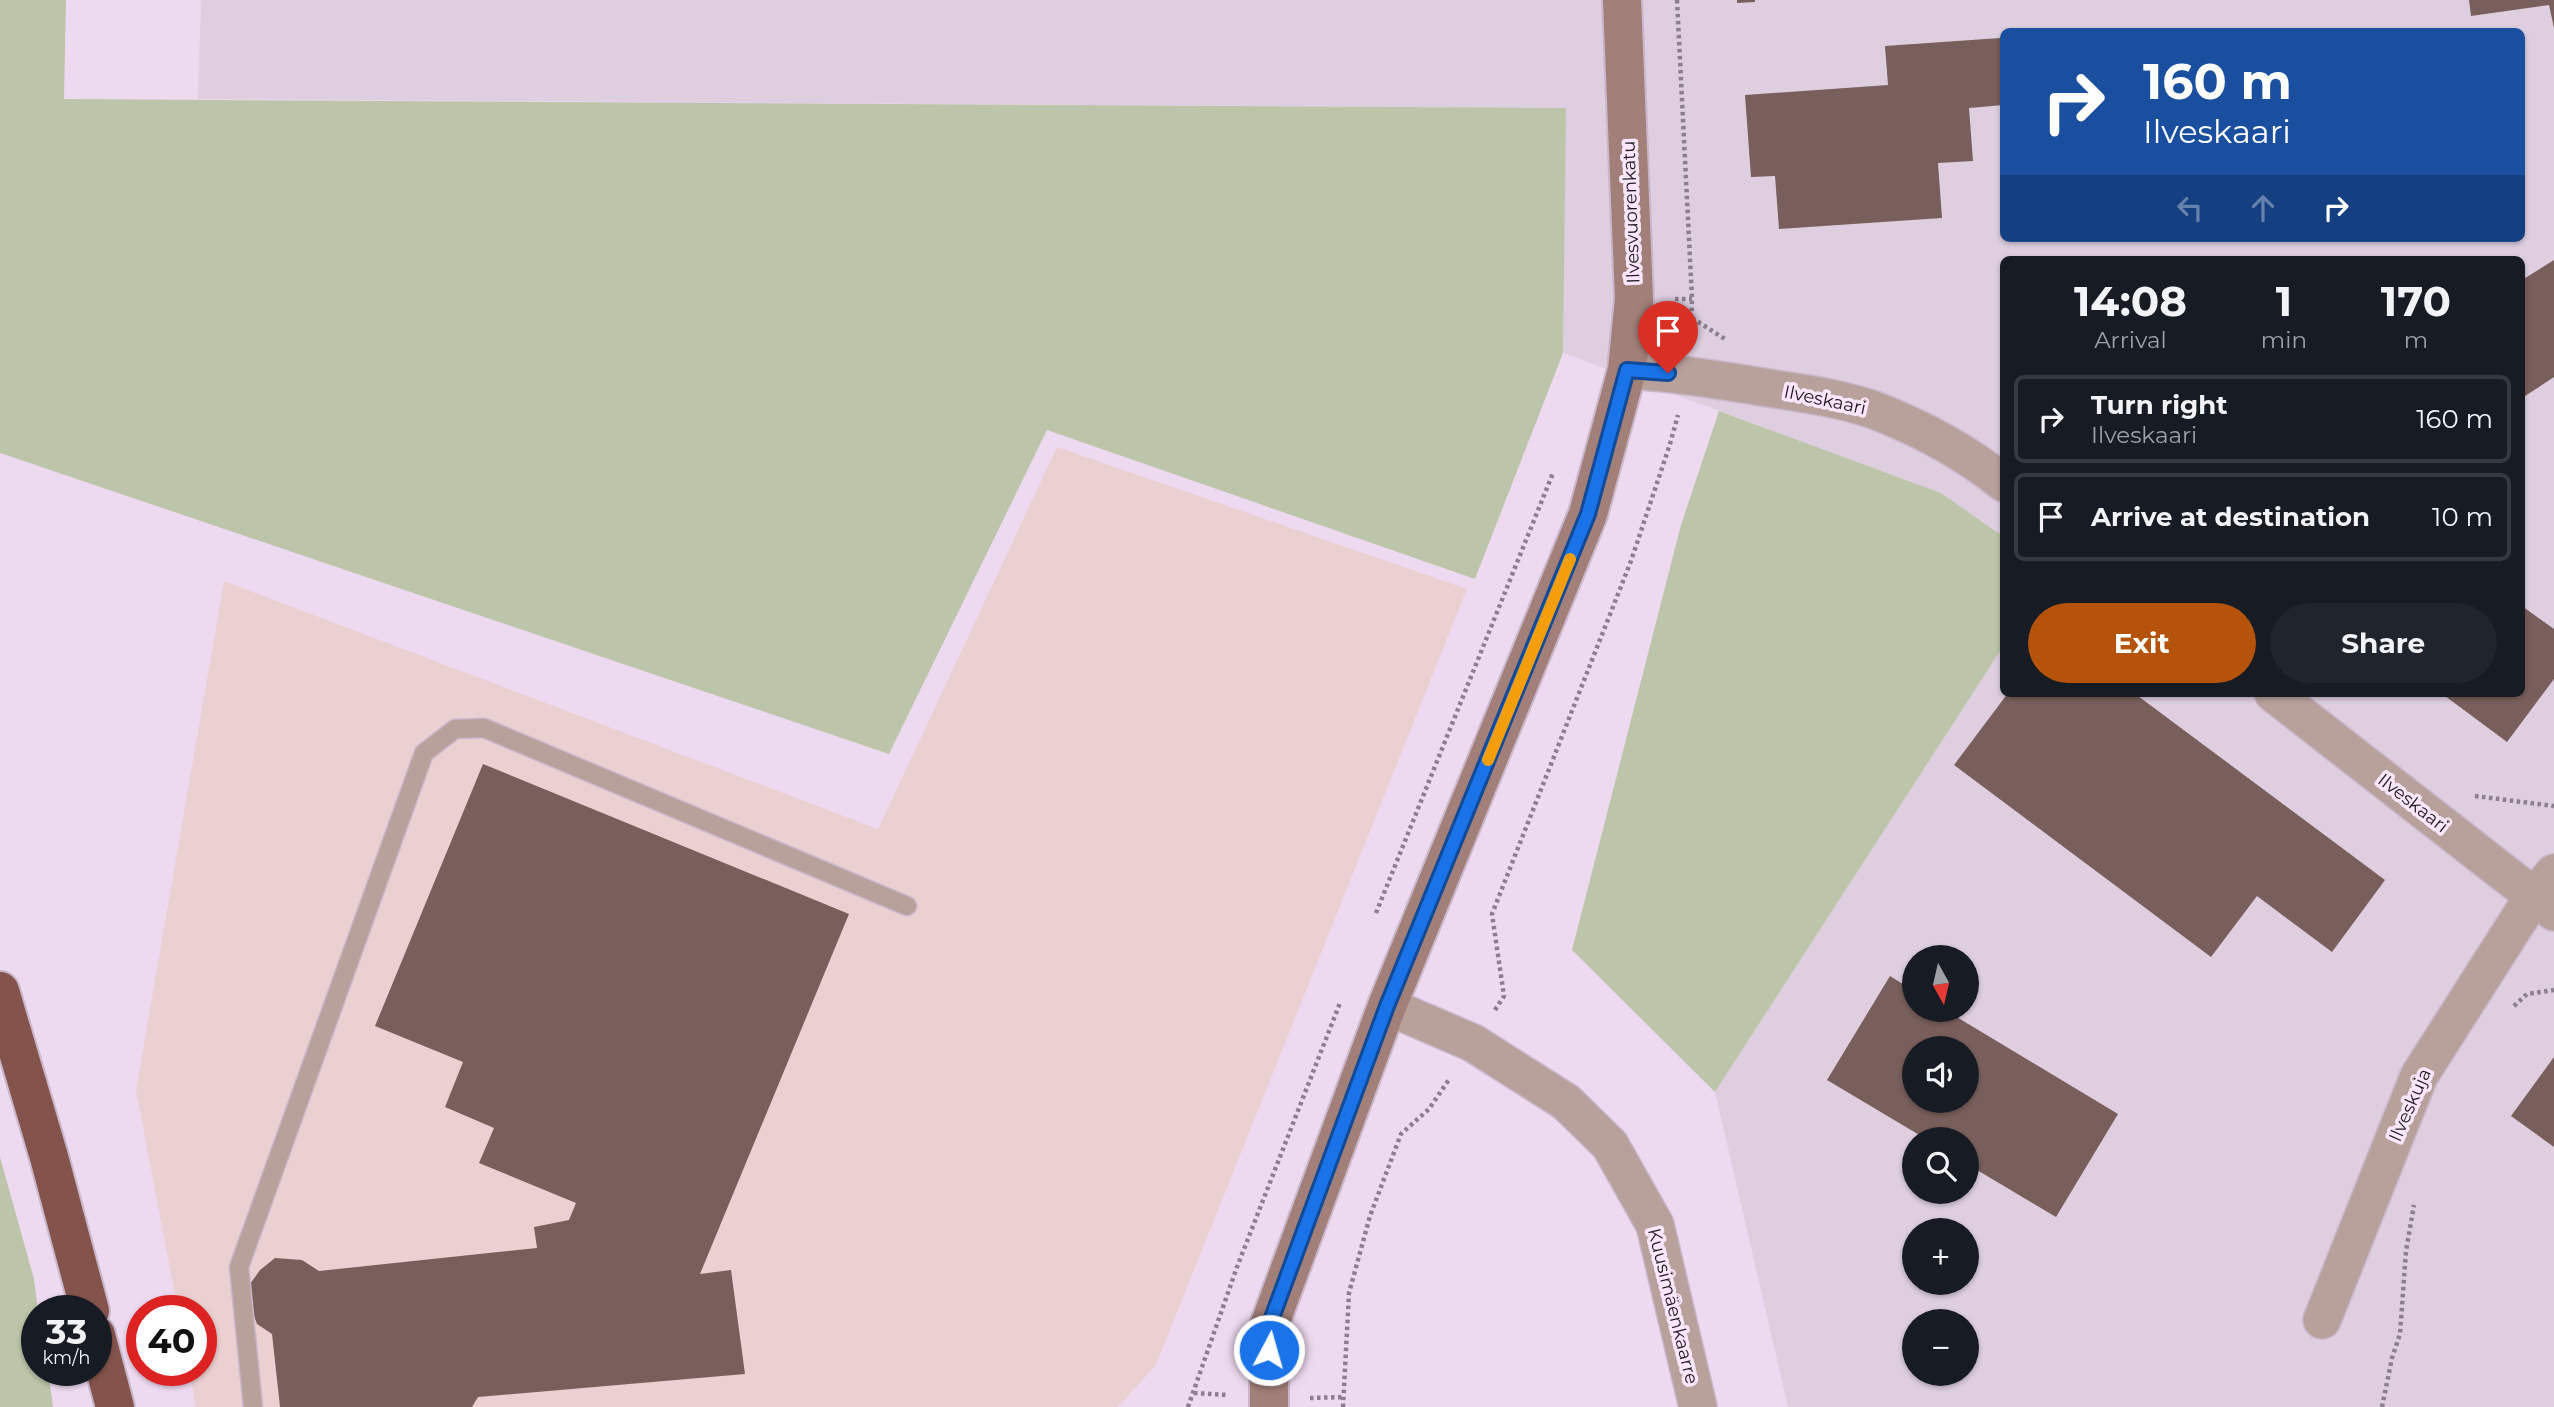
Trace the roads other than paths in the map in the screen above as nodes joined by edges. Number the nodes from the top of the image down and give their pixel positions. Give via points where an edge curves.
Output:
1 (1622, 0) edge
2 (1627, 370) junction
3 (2000, 480) edge
4 (2278, 697) edge
5 (2547, 894) edge
6 (907, 906) dead end
7 (0, 991) edge
8 (1387, 1006) junction
9 (86, 1295) edge
10 (2322, 1320) dead end
11 (109, 1386) edge
12 (115, 1407) edge
13 (254, 1407) edge
14 (1269, 1407) edge
15 (1698, 1407) edge

1 - 2 street, Ilvesvuorenkatu via 1634,299
2 - 3 street, Ilveskaari via 1688,374 1833,398 1921,430
2 - 8 street, Ilvesvuorenkatu via 1588,514
4 - 5 street, Ilveskaari
5 - 10 street, Ilveskuja via 2419,1076
6 - 13 lane via 484,728 455,729 424,753 239,1267
7 - 9 highway
8 - 14 street, Ilvesvuorenkatu via 1269,1326
8 - 15 street, Kuusimäenkaarre via 1473,1043 1566,1102 1610,1145 1655,1225
11 - 12 highway

